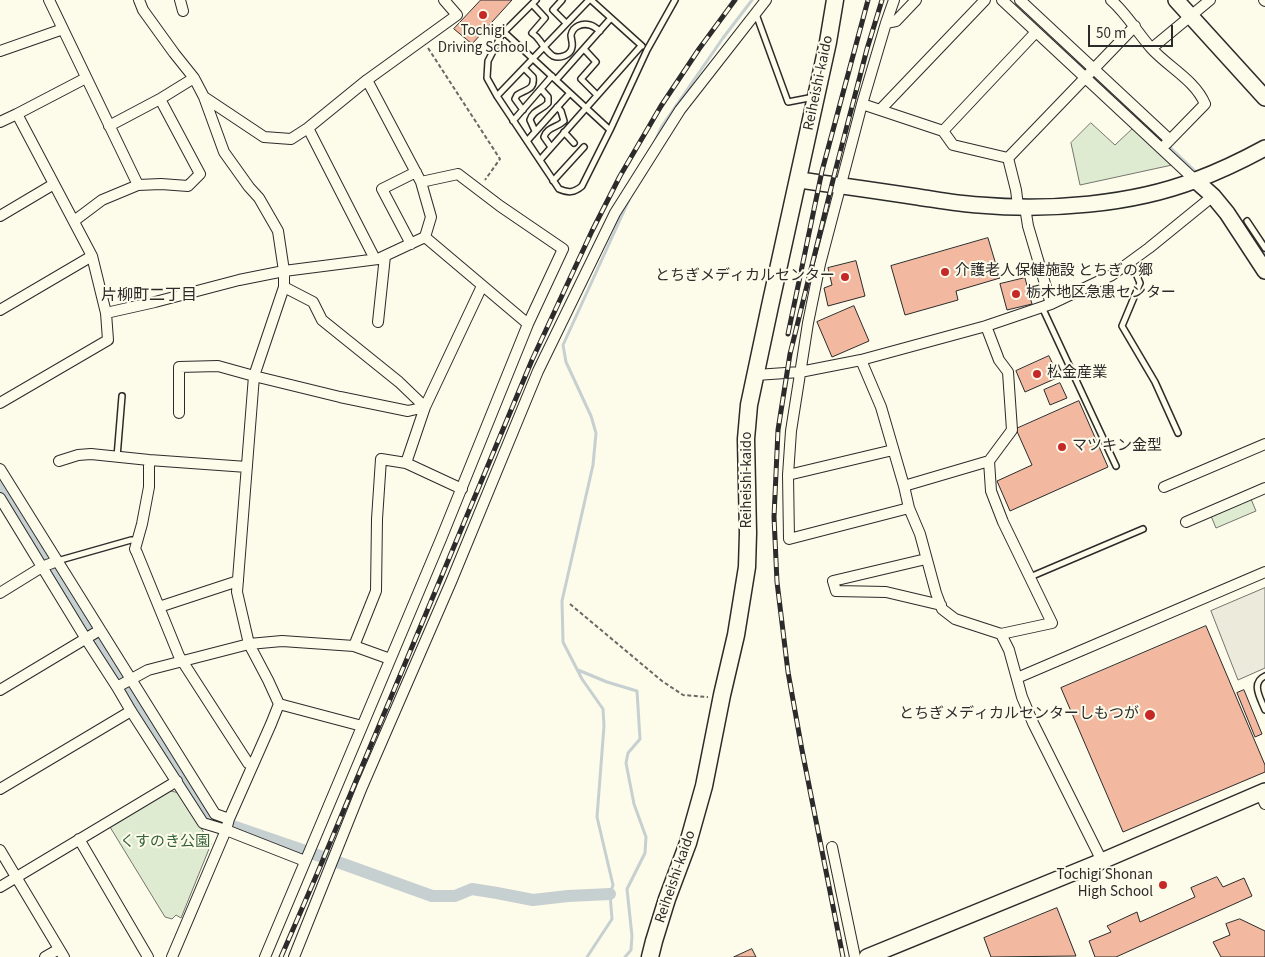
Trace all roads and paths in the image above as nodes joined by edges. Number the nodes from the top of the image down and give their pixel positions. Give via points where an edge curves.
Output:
1 (49, 0) edge
2 (139, 0) edge
3 (180, 0) edge
4 (444, 0) edge
5 (562, 0) edge
6 (590, 0) edge
7 (675, 0) edge
8 (766, 0) edge
9 (834, 0) edge
10 (894, 0) edge
11 (916, 0) edge
12 (985, 0) edge
13 (1002, 0) edge
14 (1111, 0) edge
15 (1176, 0) edge
16 (1210, 0) edge
17 (1025, 1) edge
18 (534, 2) edge
19 (183, 11) dead end
20 (756, 13) junction
21 (1016, 13) junction
22 (1190, 16) junction
23 (611, 18) junction
24 (886, 23) junction
25 (566, 24) junction
26 (1135, 26) junction
27 (63, 29) junction
28 (600, 31) junction
29 (504, 32) junction
30 (1036, 32) junction
31 (422, 40) junction
32 (641, 46) junction
33 (543, 48) junction
34 (1152, 48) junction
35 (584, 49) junction
36 (647, 50) junction
37 (0, 51) edge
38 (524, 68) junction
39 (1094, 69) junction
40 (86, 78) junction
41 (194, 78) junction
42 (554, 78) junction
43 (1085, 78) junction
44 (367, 80) junction
45 (541, 89) junction
46 (570, 93) junction
47 (597, 95) junction
48 (497, 96) junction
49 (816, 96) junction
50 (204, 97) junction
51 (1265, 98) edge
52 (160, 99) junction
53 (862, 104) junction
54 (557, 107) junction
55 (523, 110) junction
56 (880, 110) junction
57 (17, 114) junction
58 (514, 121) junction
59 (0, 122) edge
60 (109, 126) junction
61 (308, 128) junction
62 (610, 130) junction
63 (536, 131) junction
64 (943, 131) junction
65 (564, 132) junction
66 (1170, 140) junction
67 (526, 141) junction
68 (574, 143) dead end
69 (551, 147) junction
70 (584, 147) dead end
71 (1265, 148) edge
72 (1161, 149) junction
73 (1008, 158) junction
74 (540, 160) junction
75 (416, 172) junction
76 (798, 180) junction
77 (1195, 180) junction
78 (554, 181) junction
79 (421, 182) junction
80 (54, 184) junction
81 (138, 186) junction
82 (841, 186) junction
83 (478, 190) junction
84 (1212, 196) junction
85 (1021, 207) junction
86 (0, 216) edge
87 (74, 221) junction
88 (1247, 221) dead end
89 (425, 237) junction
90 (411, 244) junction
91 (1265, 248) edge
92 (92, 256) junction
93 (380, 258) junction
94 (1130, 261) junction
95 (284, 271) junction
96 (1265, 271) edge
97 (482, 286) junction
98 (284, 287) junction
99 (1046, 306) junction
100 (0, 310) edge
101 (106, 313) junction
102 (378, 322) dead end
103 (528, 324) junction
104 (986, 326) junction
105 (862, 360) junction
106 (800, 372) junction
107 (756, 375) junction
108 (254, 376) junction
109 (122, 396) dead end
110 (0, 403) edge
111 (425, 406) junction
112 (179, 413) dead end
113 (1178, 433) dead end
114 (1265, 444) edge
115 (893, 450) junction
116 (118, 457) junction
117 (149, 460) junction
118 (59, 461) dead end
119 (989, 461) junction
120 (406, 463) junction
121 (1116, 466) dead end
122 (247, 467) junction
123 (0, 469) edge
124 (788, 475) junction
125 (904, 486) junction
126 (462, 488) junction
127 (1164, 488) dead end
128 (1265, 488) edge
129 (0, 499) edge
130 (909, 508) junction
131 (1186, 522) dead end
132 (1143, 529) dead end
133 (137, 540) junction
134 (926, 559) junction
135 (58, 561) junction
136 (42, 568) junction
137 (1265, 572) edge
138 (1030, 577) junction
139 (238, 581) junction
140 (0, 593) edge
141 (570, 604) dead end
142 (941, 605) junction
143 (159, 607) junction
144 (100, 630) junction
145 (1001, 634) junction
146 (86, 639) junction
147 (249, 644) junction
148 (354, 646) junction
149 (390, 659) junction
150 (183, 661) junction
151 (1265, 676) edge
152 (1017, 678) junction
153 (131, 679) junction
154 (118, 687) junction
155 (0, 690) edge
156 (722, 698) junction
157 (279, 704) junction
158 (1265, 710) edge
159 (131, 711) junction
160 (362, 726) junction
161 (253, 765) junction
162 (177, 781) junction
163 (0, 789) edge
164 (1264, 796) edge
165 (229, 819) junction
166 (226, 830) junction
167 (79, 840) junction
168 (832, 847) dead end
169 (0, 850) edge
170 (305, 861) junction
171 (1102, 861) junction
172 (16, 877) junction
173 (0, 887) edge
174 (62, 953) edge
175 (46, 957) edge
176 (148, 957) edge
177 (172, 957) edge
178 (265, 957) edge
179 (294, 957) edge
180 (650, 957) edge
181 (856, 957) edge
182 (868, 957) edge

1 - 27 street
2 - 41 street
3 - 19 street
4 - 31 street via 457,14
5 - 25 lane via 553,10
6 - 23 lane
6 - 25 lane
7 - 36 lane
8 - 20 street
9 - 49 main road, Reiheishi-kaido
10 - 24 street
11 - 24 street via 896,21
12 - 56 street
13 - 21 street
14 - 26 street
15 - 22 street
16 - 22 street
17 - 21 street
17 - 39 street
18 - 29 lane
18 - 33 lane via 545,18 532,33
20 - 49 lane via 788,102
20 - 179 street via 680,110 615,212 538,371 362,787
21 - 30 street
22 - 34 street
22 - 51 street
23 - 28 lane
23 - 32 lane
24 - 53 street
25 - 33 lane
26 - 34 street
26 - 39 street
27 - 37 street
27 - 40 street
28 - 33 lane via 590,25 578,26 572,32 571,50 562,57 554,57
28 - 35 lane
29 - 42 lane
29 - 48 lane via 488,61 487,78
30 - 43 street
30 - 64 street
31 - 44 street
31 - 83 path via 500,159
32 - 36 lane
32 - 47 lane
33 - 38 lane
34 - 66 street via 1201,95 1204,104
35 - 42 lane
35 - 47 lane via 596,62 581,79
36 - 62 lane
38 - 48 lane
38 - 55 lane via 534,81 533,86 515,99
39 - 43 street
39 - 66 street
40 - 57 street
40 - 60 street
41 - 50 street
41 - 52 street
42 - 45 lane
42 - 46 lane
43 - 72 street
43 - 73 street
44 - 61 street
44 - 75 street
45 - 55 lane
45 - 63 lane via 548,97 548,103 531,116
46 - 54 lane
46 - 62 lane
47 - 65 lane
48 - 58 lane
49 - 76 main road, Reiheishi-kaido
50 - 61 street via 264,137 291,139
50 - 95 street via 224,152 259,198 278,231
52 - 60 street
52 - 81 street via 200,174 188,186
53 - 56 street
53 - 82 street
54 - 63 lane
54 - 69 lane via 562,111 564,121 545,133
55 - 58 lane
56 - 64 street
57 - 59 street
57 - 80 street
58 - 67 lane
60 - 81 street
61 - 93 street
62 - 78 lane via 582,186 575,192 565,192
63 - 67 lane
64 - 73 street via 953,145
65 - 68 lane
65 - 69 lane
66 - 72 street
67 - 74 lane
69 - 74 lane
70 - 78 lane
71 - 77 street
72 - 77 street
73 - 85 street
74 - 78 lane
75 - 79 street
75 - 90 street via 382,189
76 - 82 street
76 - 107 main road, Reiheishi-kaido
77 - 84 street
77 - 85 street via 1107,202
79 - 83 street via 458,174
79 - 89 street via 431,217
80 - 86 street
80 - 87 street
81 - 87 street via 102,200
82 - 85 street via 978,205
82 - 106 street via 820,264
83 - 103 street via 563,249
84 - 94 street
84 - 96 street
85 - 99 street
87 - 92 street
88 - 91 lane
89 - 90 street
89 - 97 street
90 - 93 street
92 - 100 street
92 - 101 street
93 - 95 street
93 - 102 street
94 - 99 street via 1112,275
94 - 113 lane via 1140,282 1122,326 1156,382
95 - 98 street
95 - 101 street
97 - 103 street
97 - 111 street
98 - 108 street
98 - 111 street via 313,302 322,320
99 - 104 street
99 - 121 lane
101 - 110 street via 108,340
103 - 126 street
104 - 105 street
104 - 119 street via 999,360 1008,372 1012,430
105 - 106 street
105 - 115 street via 881,407
106 - 107 street
106 - 124 street
107 - 156 main road, Reiheishi-kaido via 746,439 747,567
108 - 111 street via 408,410
108 - 112 street via 218,366 179,367
108 - 122 street
109 - 116 lane
111 - 120 street
114 - 127 street
115 - 124 street
115 - 125 street
116 - 117 street
116 - 118 street via 91,454
117 - 122 street
117 - 133 street via 149,487
119 - 125 street
119 - 138 street via 990,491
120 - 126 street
120 - 148 street via 381,459 376,591
122 - 139 street
123 - 135 street
124 - 130 street via 789,539
125 - 130 street
126 - 149 street
128 - 131 street
129 - 136 street
130 - 134 street
132 - 138 lane
133 - 135 lane
133 - 143 street via 136,553
134 - 142 street
134 - 142 street via 833,582 836,591 886,592
135 - 136 street
135 - 144 street
136 - 140 street
136 - 146 street
137 - 152 street
138 - 145 street via 1052,623
139 - 143 street
139 - 147 street via 237,592
141 - 156 path via 683,695
142 - 145 street via 955,619
143 - 150 street
144 - 146 street
144 - 153 street
145 - 152 street
146 - 154 street
146 - 155 street
147 - 148 street via 282,641
147 - 150 street
147 - 157 street
148 - 149 street
149 - 160 street
150 - 153 street via 148,670
150 - 161 street via 248,763
151 - 158 lane via 1257,682 1257,691
152 - 171 street via 1033,723
153 - 154 street
153 - 165 street via 215,814
154 - 159 street
156 - 180 main road, Reiheishi-kaido via 704,786
157 - 160 street
157 - 161 street
159 - 162 street
159 - 163 street
160 - 170 street
161 - 165 street
162 - 166 street via 203,823
162 - 167 street
164 - 171 street
165 - 166 street
166 - 170 street
166 - 177 street
167 - 172 street
167 - 176 street
168 - 181 street
169 - 172 street
170 - 178 street
171 - 182 street
172 - 173 street
172 - 174 street
174 - 175 street

